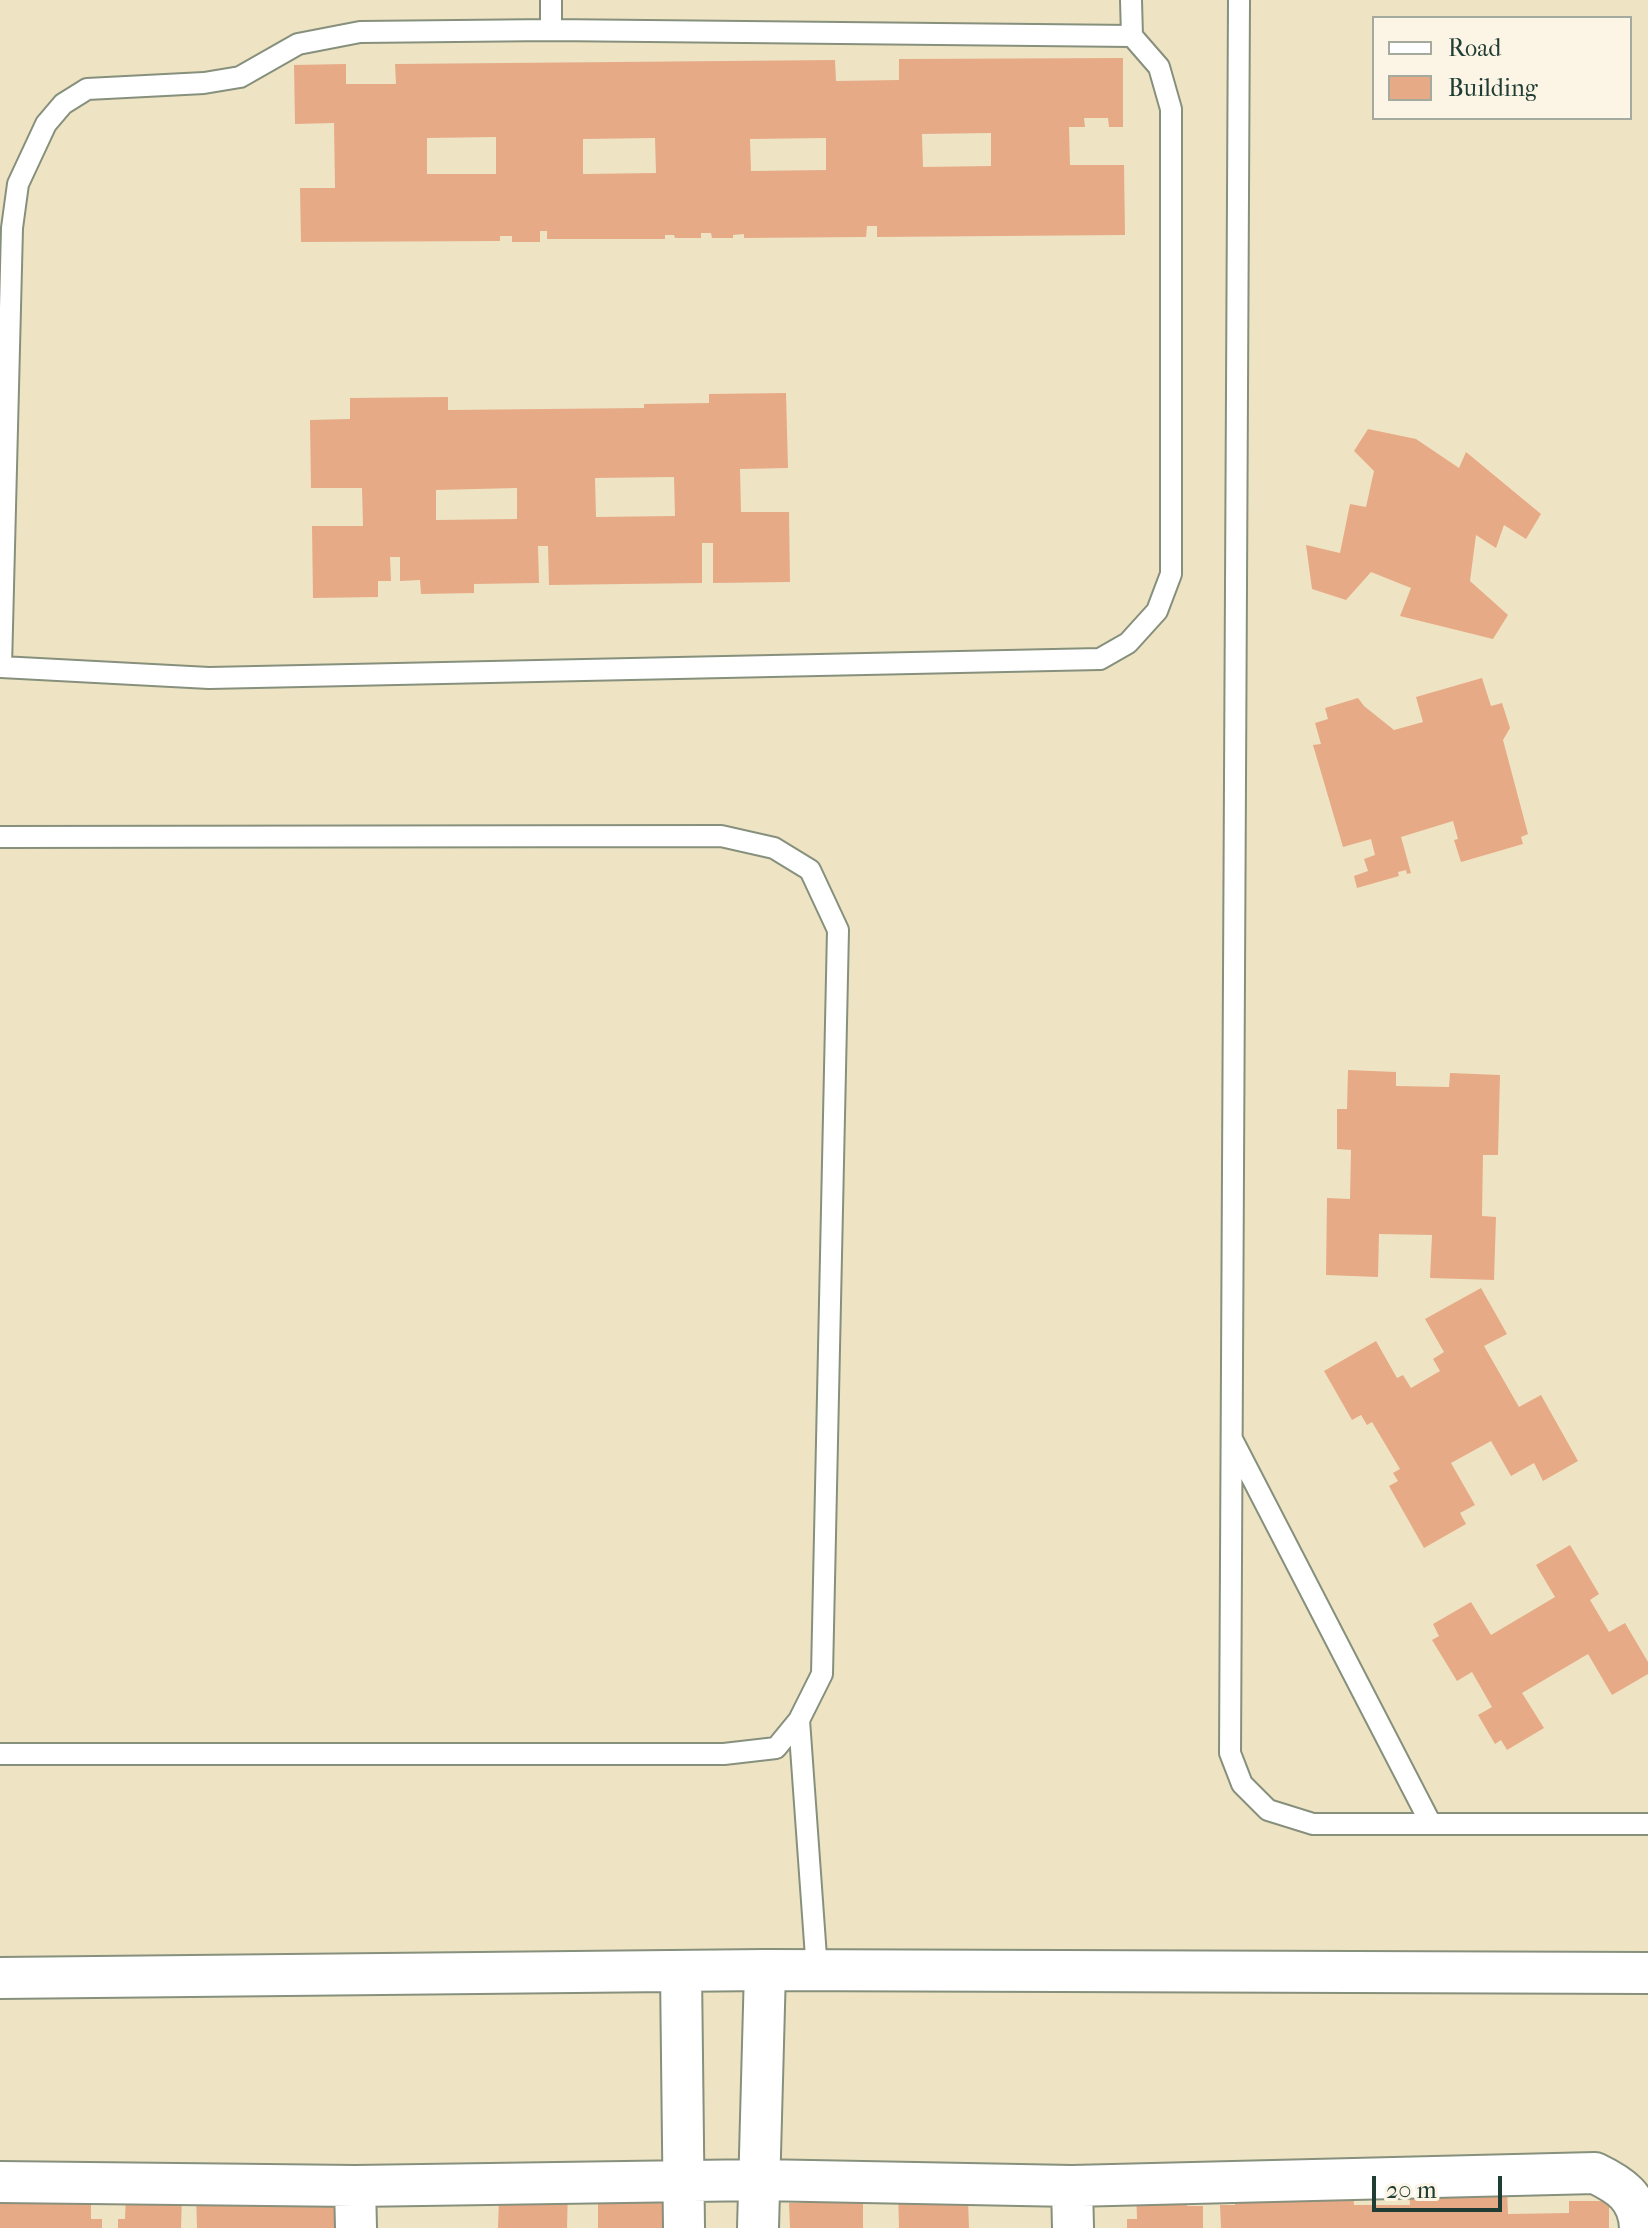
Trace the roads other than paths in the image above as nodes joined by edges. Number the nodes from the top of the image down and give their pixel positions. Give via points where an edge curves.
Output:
1 (551, 0) edge
2 (1131, 0) edge
3 (1239, 0) edge
4 (551, 30) junction
5 (1132, 36) junction
6 (4, 346) edge
7 (0, 667) edge
8 (0, 837) edge
9 (1231, 1438) junction
10 (799, 1720) junction
11 (0, 1754) edge
12 (1431, 1824) junction
13 (1648, 1824) edge
14 (765, 1970) junction
15 (681, 1971) junction
16 (817, 1971) junction
17 (1648, 1973) edge
18 (0, 1978) edge
19 (759, 2180) junction
20 (0, 2182) edge
21 (682, 2182) junction
22 (355, 2186) junction
23 (1072, 2186) junction
24 (356, 2228) edge
25 (684, 2228) edge
26 (758, 2228) edge
27 (1073, 2228) edge
28 (1640, 2228) edge

1 - 4 lane
2 - 5 lane
3 - 9 lane
4 - 5 lane
4 - 6 lane via 360,32 298,44 240,77 87,89 63,104 46,124 18,184
5 - 7 lane via 1159,67 1171,109 1171,574 1157,611 1128,643 1109,654 1100,659 209,678
6 - 7 lane
8 - 10 lane via 721,836 774,848 810,870 838,930 838,946 822,1674
9 - 12 lane
9 - 12 lane via 1230,1753 1242,1784 1268,1810 1313,1824
10 - 11 lane via 776,1748 724,1754
10 - 16 lane
12 - 13 lane
14 - 15 street
14 - 16 street
14 - 19 street
15 - 18 street
15 - 21 street
16 - 17 street
19 - 21 street
19 - 23 street
19 - 26 street
20 - 22 street
21 - 22 street
21 - 25 street
22 - 24 street
23 - 27 street
23 - 28 street via 1595,2173 1619,2184 1633,2198

